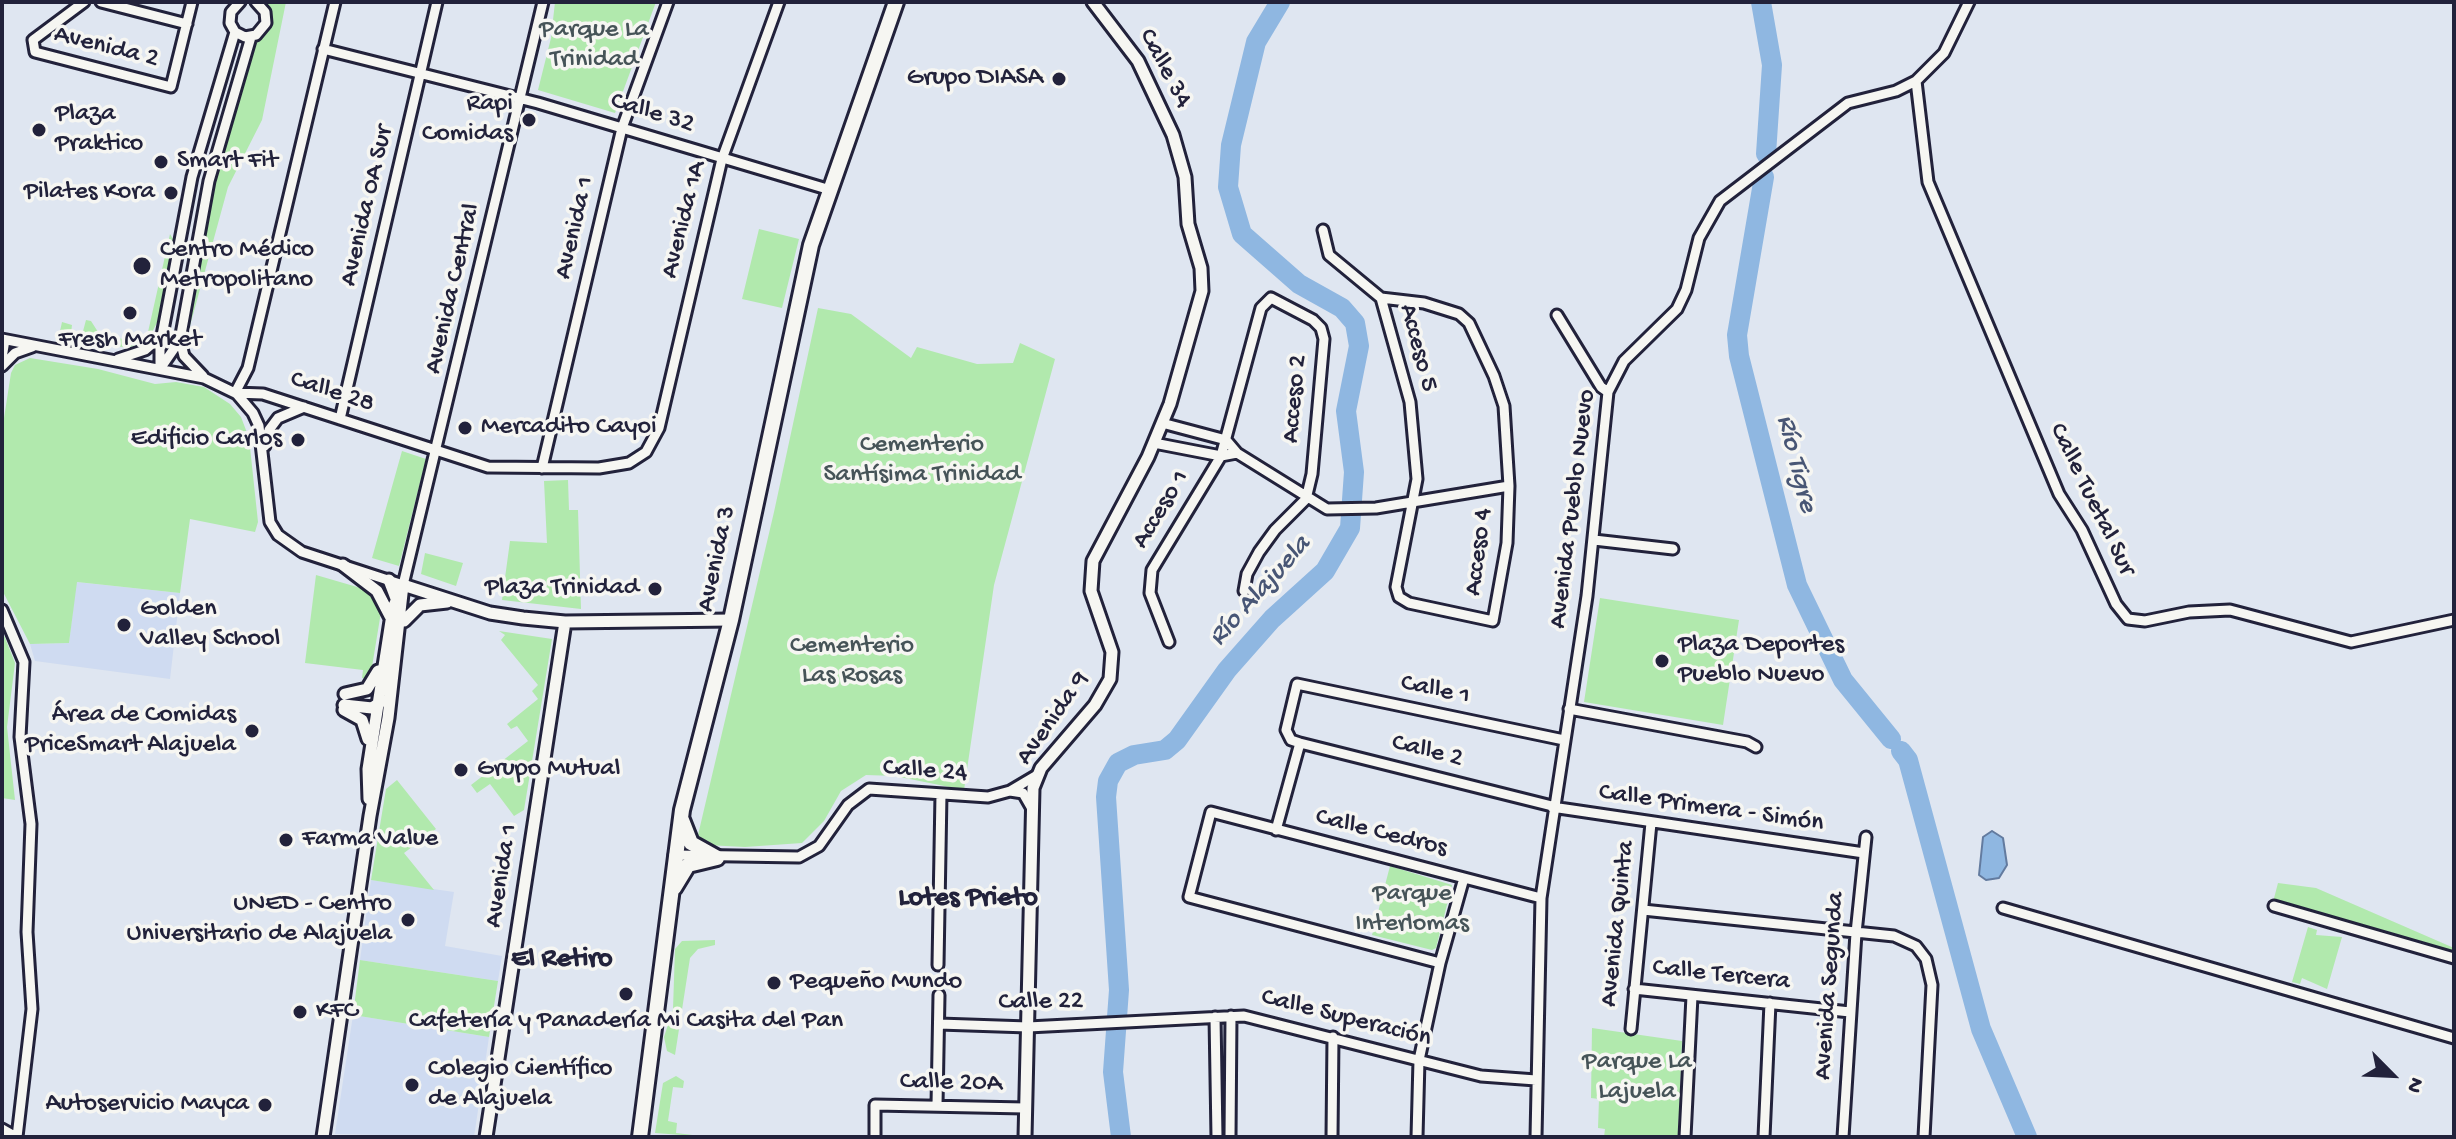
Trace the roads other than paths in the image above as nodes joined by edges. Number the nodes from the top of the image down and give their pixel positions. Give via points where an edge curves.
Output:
1 (84, 2) edge
2 (101, 2) edge
3 (192, 2) edge
4 (240, 2) edge
5 (335, 2) edge
6 (437, 2) edge
7 (543, 2) edge
8 (668, 2) edge
9 (779, 2) edge
10 (896, 2) edge
11 (1093, 2) edge
12 (1969, 2) edge
13 (258, 3) edge
14 (187, 24) junction
15 (235, 32) junction
16 (251, 37) junction
17 (323, 49) junction
18 (421, 73) junction
19 (1916, 81) junction
20 (216, 97) junction
21 (522, 98) junction
22 (232, 102) junction
23 (622, 128) junction
24 (722, 159) junction
25 (1182, 164) joint
26 (827, 189) junction
27 (1323, 230) dead end
28 (1381, 298) junction
29 (1557, 315) dead end
30 (162, 334) junction
31 (4, 339) edge
32 (180, 340) junction
33 (39, 346) junction
34 (2, 358) edge
35 (114, 360) junction
36 (2, 366) edge
37 (160, 369) junction
38 (204, 378) junction
39 (1608, 392) junction
40 (235, 393) junction
41 (304, 407) junction
42 (340, 419) junction
43 (1162, 423) junction
44 (1154, 443) junction
45 (1224, 448) junction
46 (438, 452) junction
47 (646, 452) joint
48 (263, 453) junction
49 (542, 468) junction
50 (1509, 486) junction
51 (1306, 499) junction
52 (1415, 502) junction
53 (1594, 540) junction
54 (1673, 549) dead end
55 (343, 565) junction
56 (389, 580) junction
57 (403, 585) junction
58 (1244, 591) dead end
59 (397, 598) junction
60 (454, 602) junction
61 (2, 610) edge
62 (391, 620) junction
63 (731, 620) junction
64 (2454, 620) edge
65 (565, 622) junction
66 (394, 637) junction
67 (1169, 642) dead end
68 (344, 702) junction
69 (378, 706) junction
70 (1569, 709) junction
71 (373, 740) junction
72 (1564, 740) junction
73 (1296, 741) junction
74 (1756, 747) dead end
75 (383, 748) junction
76 (1037, 775) junction
77 (378, 781) junction
78 (1010, 791) junction
79 (369, 793) junction
80 (941, 794) junction
81 (1552, 806) junction
82 (1031, 807) junction
83 (682, 810) junction
84 (370, 816) junction
85 (1651, 823) junction
86 (1276, 830) junction
87 (1866, 837) dead end
88 (1864, 853) junction
89 (674, 855) junction
90 (717, 858) junction
91 (1464, 878) junction
92 (1541, 898) junction
93 (668, 903) junction
94 (2274, 906) dead end
95 (2003, 908) dead end
96 (1643, 910) junction
97 (1856, 933) junction
98 (2454, 958) edge
99 (1440, 963) junction
100 (938, 965) dead end
101 (1634, 989) junction
102 (939, 995) dead end
103 (1692, 996) junction
104 (1770, 1003) junction
105 (1850, 1012) junction
106 (1231, 1016) junction
107 (1215, 1017) junction
108 (1144, 1022) joint
109 (939, 1024) junction
110 (1028, 1027) junction
111 (1631, 1029) dead end
112 (1333, 1037) junction
113 (2454, 1038) edge
114 (1419, 1060) junction
115 (1536, 1080) junction
116 (937, 1105) junction
117 (1025, 1108) junction
118 (2, 1129) edge
119 (16, 1137) edge
120 (323, 1137) edge
121 (486, 1137) edge
122 (640, 1137) edge
123 (875, 1137) edge
124 (1025, 1137) edge
125 (1217, 1137) edge
126 (1230, 1137) edge
127 (1332, 1137) edge
128 (1417, 1137) edge
129 (1536, 1137) edge
130 (1685, 1137) edge
131 (1764, 1137) edge
132 (1843, 1137) edge
133 (1924, 1137) edge

1 - 14 street, Avenida 2 via 40,32 32,48 43,57 171,87
2 - 14 street
3 - 14 street
4 - 15 street via 229,17
5 - 17 street
6 - 18 street, Avenida 0A Sur
7 - 21 street, Avenida Central
8 - 23 street, Avenida 1
9 - 24 street, Avenida 1A
10 - 26 main road, Avenida 3
11 - 25 street, Calle 34 via 1138,61
12 - 19 street, Avenida Pueblo Nuevo via 1944,53
13 - 16 street via 266,23
15 - 16 street
15 - 20 street
16 - 22 street
17 - 18 street, Calle 32
17 - 40 street via 248,368
18 - 21 street, Calle 32
18 - 42 street, Avenida 0A Sur
19 - 39 street, Avenida Pueblo Nuevo via 1848,103 1720,201 1703,228 1677,309 1624,361
19 - 64 street, Calle Tuetal Sur via 1928,182 2059,494 2128,619 2230,610 2351,642
20 - 22 street
20 - 30 street via 192,177
21 - 23 street, Calle 32
21 - 46 street, Avenida Central
22 - 32 street via 209,181
23 - 24 street, Calle 32
23 - 49 street, Avenida 1
24 - 26 street, Calle 32
24 - 47 street, Avenida 1A via 659,428
25 - 43 street, Avenida 9 via 1202,291
26 - 63 main road, Avenida 3 via 802,279
27 - 28 street, Acceso 5 via 1329,255
28 - 50 street via 1444,308 1469,323 1504,406
28 - 52 street, Acceso 5 via 1411,413
29 - 39 street
30 - 35 street via 145,350
30 - 37 street
31 - 33 street, Calle 28
31 - 34 street
32 - 37 street
32 - 38 street via 184,356
33 - 35 street, Calle 28
33 - 36 street via 15,353
35 - 37 street, Calle 28
37 - 38 street, Calle 28
38 - 40 street, Calle 28
39 - 53 street, Avenida Pueblo Nuevo
40 - 41 street, Calle 28 via 263,394
40 - 48 street via 256,419
41 - 42 street, Calle 28
41 - 48 street via 274,423
42 - 46 street, Calle 28
43 - 44 street, Avenida 9
43 - 45 street
44 - 45 street
44 - 76 street, Avenida 9 via 1099,547 1090,575 1093,601 1112,652 1110,679
45 - 51 street
45 - 51 street, Acceso 2 via 1261,308 1271,298 1281,301 1313,320 1324,339
45 - 67 street, Acceso 1 via 1152,570 1150,593
46 - 49 street, Calle 28 via 488,467
46 - 57 street, Avenida Central
47 - 49 street, Calle 28 via 617,466
48 - 55 street via 270,522 285,542
50 - 52 street
50 - 52 street, Acceso 4 via 1507,543 1493,621 1399,597 1396,587
51 - 52 street via 1336,510
51 - 58 street via 1259,552
53 - 54 street
53 - 70 street, Avenida Pueblo Nuevo
55 - 56 street
55 - 62 street via 377,591
56 - 57 street
56 - 59 street
57 - 59 street, Avenida Central
57 - 60 street
57 - 66 street, Avenida Central
59 - 62 street, Avenida Central
59 - 69 street via 385,697
60 - 65 street via 505,616
60 - 66 street via 413,609
61 - 119 street via 24,657 20,729 31,824 31,1024
62 - 66 street, Avenida Central
63 - 65 street
63 - 83 main road, Avenida 3
65 - 121 street, Avenida 1
66 - 68 street via 382,645 371,686
66 - 69 street, Avenida Central
66 - 75 street, Avenida Central
68 - 69 street
68 - 79 street via 367,728 364,766
69 - 71 street, Avenida Central
69 - 75 street
70 - 72 street, Avenida Pueblo Nuevo
70 - 74 street
71 - 77 street
71 - 79 street, Avenida Central
72 - 73 street, Calle 1 via 1297,684 1286,730
72 - 81 street, Avenida Pueblo Nuevo
73 - 81 street, Calle 2
73 - 86 street
75 - 77 street, Avenida Central
76 - 78 street, Calle 24
76 - 82 street, Avenida 9
77 - 84 street, Avenida Central
78 - 80 street, Calle 24 via 981,798
78 - 82 street via 1023,793
79 - 84 street, Avenida Central
80 - 90 street, Calle 24 via 869,789 848,805 829,836 807,854 789,859
80 - 100 street
81 - 85 street, Calle Primera - Simón
81 - 92 street, Avenida Pueblo Nuevo
82 - 110 street, Avenida 9
83 - 89 main road, Avenida 3
83 - 90 main road via 687,839
84 - 120 street, Avenida Central
85 - 88 street, Calle Primera - Simón
85 - 96 street, Avenida Quinta
86 - 91 street, Calle Cedros
86 - 99 street, Calle Cedros via 1211,812 1189,897
87 - 88 street, Avenida Segunda
88 - 97 street, Avenida Segunda
89 - 90 street, Calle 24
89 - 93 main road, Avenida 3
90 - 93 main road via 684,868
91 - 92 street, Calle Cedros
91 - 99 street
92 - 115 street, Avenida Pueblo Nuevo
93 - 122 main road, Avenida 3
94 - 98 street
95 - 113 street
96 - 97 street
96 - 101 street, Avenida Quinta
97 - 105 street, Avenida Segunda
97 - 133 street via 1894,936 1916,946 1926,959 1932,985
99 - 114 street
101 - 103 street, Calle Tercera
101 - 111 street, Avenida Quinta
102 - 109 street
103 - 104 street, Calle Tercera
103 - 130 street
104 - 105 street, Calle Tercera
104 - 131 street
105 - 132 street, Avenida Segunda
106 - 107 street, Calle Superación
106 - 112 street, Calle Superación
106 - 126 street
107 - 108 street, Calle Superación
107 - 125 street
108 - 110 street, Calle 22
109 - 110 street, Calle 22
109 - 116 street
110 - 117 street, Avenida 9
112 - 114 street, Calle Superación
112 - 127 street
114 - 115 street, Calle Superación via 1493,1078
114 - 128 street
115 - 129 street, Avenida Pueblo Nuevo
116 - 117 street, Calle 20A
116 - 123 street, Calle 20A via 875,1105
117 - 124 street, Avenida 9
118 - 119 street

